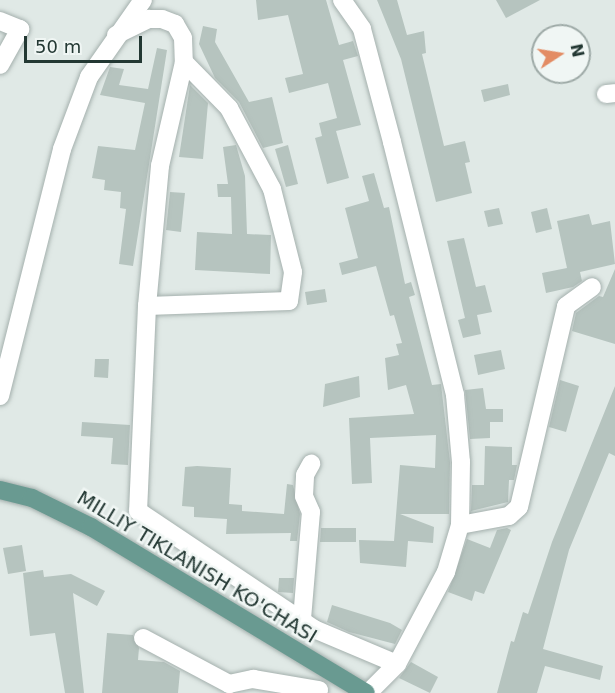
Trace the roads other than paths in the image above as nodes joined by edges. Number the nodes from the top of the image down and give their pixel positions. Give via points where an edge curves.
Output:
1 (143, 0) edge
2 (342, 0) edge
3 (0, 21) edge
4 (116, 35) junction
5 (184, 62) junction
6 (0, 65) edge
7 (592, 287) dead end
8 (147, 306) junction
9 (0, 396) edge
10 (311, 464) dead end
11 (0, 490) edge
12 (460, 525) junction
13 (302, 619) junction
14 (142, 638) dead end
15 (397, 664) junction
16 (325, 668) junction
17 (318, 692) edge
18 (367, 693) edge

1 - 4 lane
2 - 12 lane via 362,29 455,395 461,462
3 - 6 lane via 20,29
4 - 5 lane via 149,19 175,24 183,38
4 - 9 lane via 89,77 62,148
5 - 8 lane via 160,166
5 - 8 lane via 229,108 272,189 293,272 289,301
7 - 12 lane via 566,306 519,507 509,516
8 - 13 lane via 138,511
10 - 13 lane via 305,475 304,496 311,512
11 - 16 main road, MILLIY TIKLANISH KO'CHASI via 32,498 91,527
12 - 15 lane via 447,572
13 - 15 lane via 314,629
14 - 17 lane via 229,684 253,679
15 - 18 lane
16 - 17 lane
16 - 18 main road, MILLIY TIKLANISH KO'CHASI

